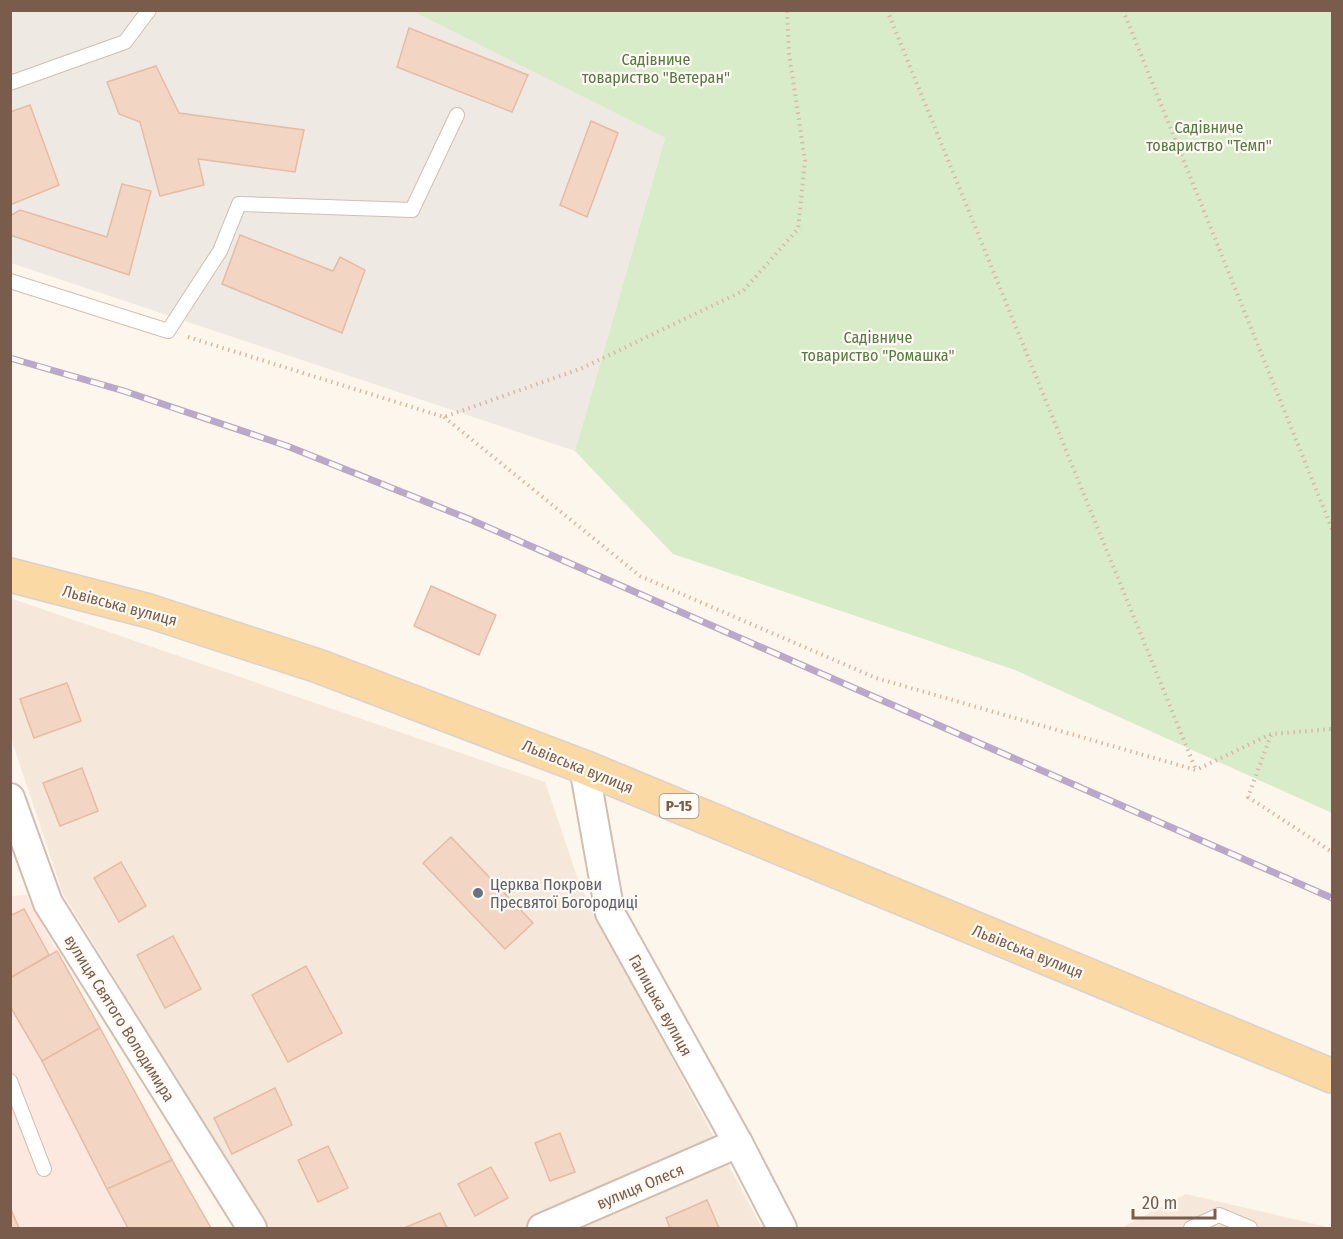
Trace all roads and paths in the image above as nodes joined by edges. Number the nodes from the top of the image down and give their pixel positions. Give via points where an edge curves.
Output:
1 (149, 10) edge
2 (787, 10) edge
3 (887, 10) edge
4 (1123, 10) edge
5 (10, 82) edge
6 (457, 115) dead end
7 (10, 281) edge
8 (168, 330) junction
9 (444, 417) junction
10 (1332, 529) edge
11 (10, 575) edge
12 (1332, 729) edge
13 (1271, 734) junction
14 (584, 767) junction
15 (1196, 770) junction
16 (10, 798) edge
17 (1332, 852) edge
18 (1332, 1076) edge
19 (10, 1081) edge
20 (738, 1143) junction
21 (44, 1169) dead end
22 (252, 1228) edge
23 (542, 1228) edge
24 (782, 1228) edge
25 (1191, 1228) edge
26 (1250, 1228) edge

1 - 5 lane via 125,42
2 - 9 path via 789,53 806,161 798,229 743,291 580,369
3 - 15 path
4 - 10 path
6 - 8 lane via 412,210 239,204 220,251
7 - 8 lane
8 - 9 path
9 - 15 path via 640,576 876,678
11 - 14 main road, Львівська вулиця / Р-15 via 149,611 318,666
12 - 13 path
13 - 15 path
13 - 17 path via 1248,797
14 - 18 main road, Львівська вулиця / Р-15
14 - 20 street, Галицька вулиця via 610,913
16 - 22 street, вулиця Святого Володимира via 48,903
19 - 21 lane
20 - 23 street, вулиця Олеся
20 - 24 street, Галицька вулиця
25 - 26 lane via 1219,1215

